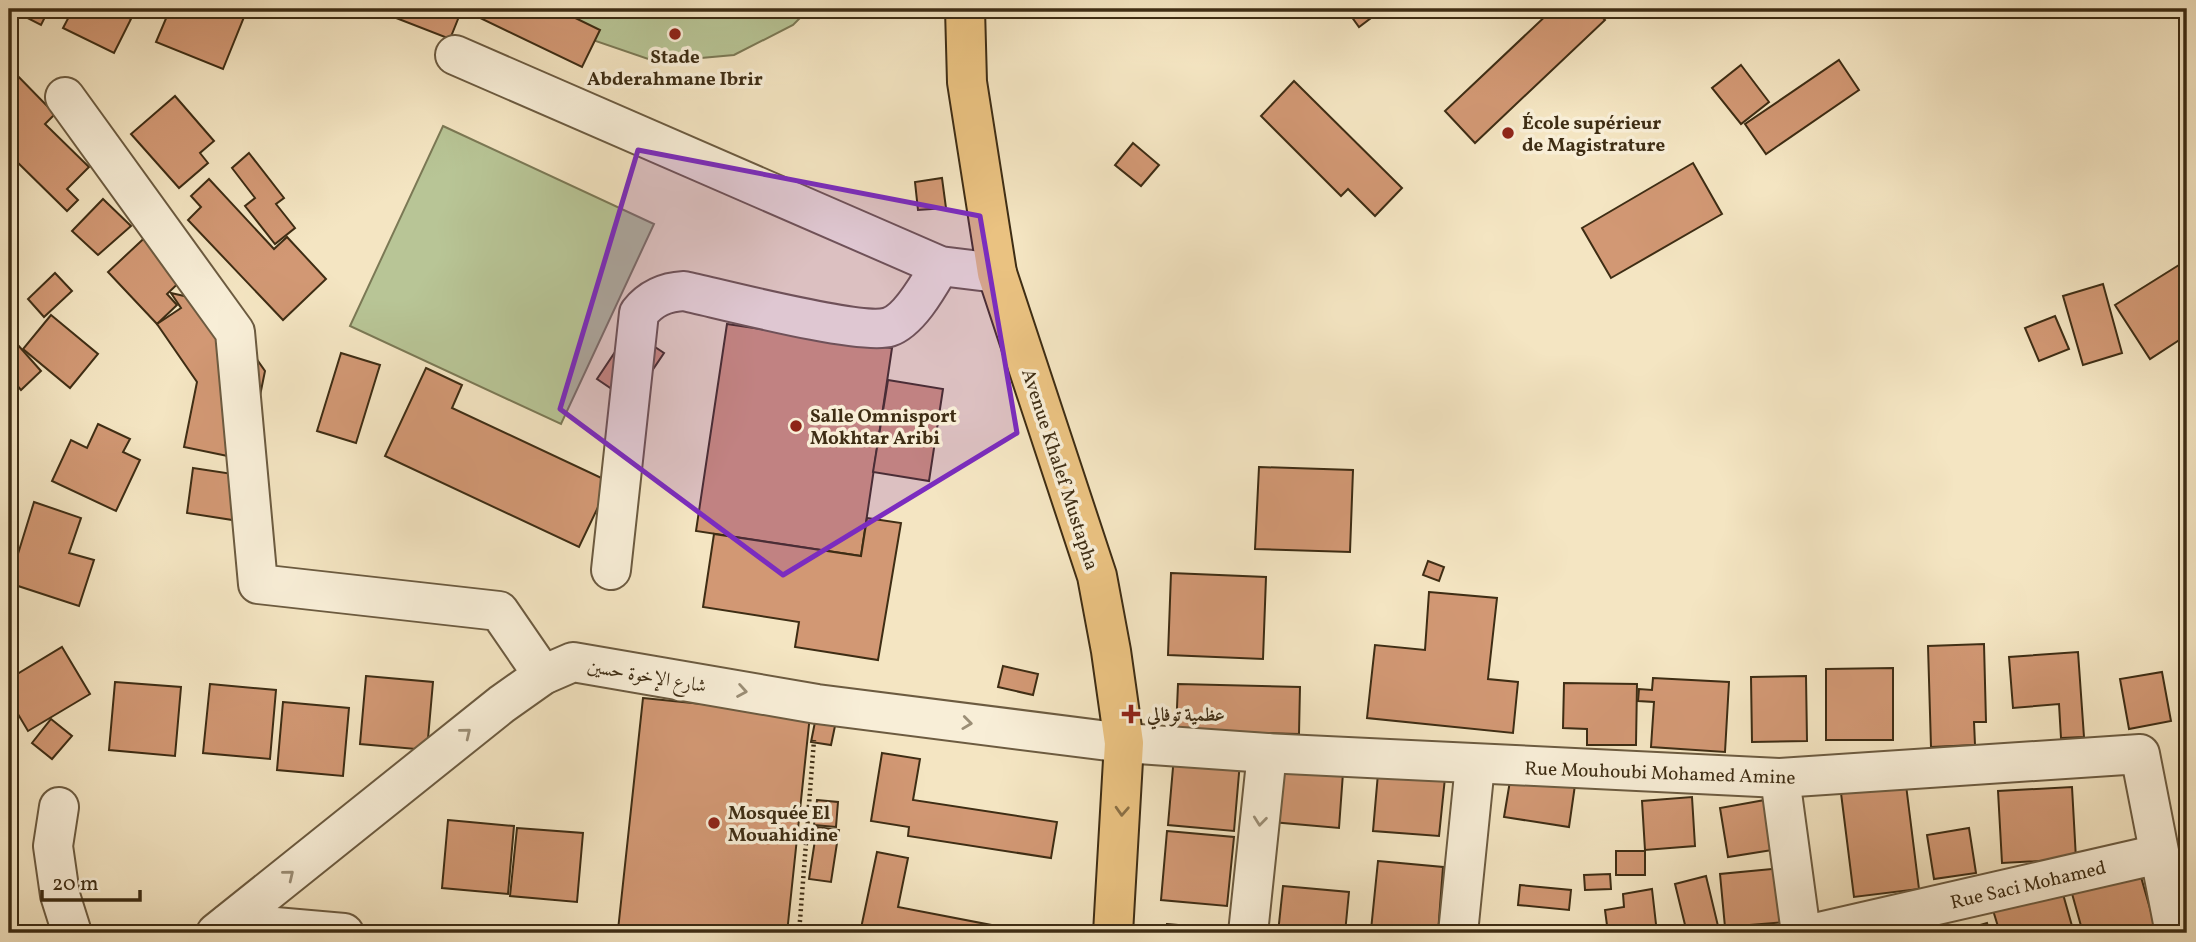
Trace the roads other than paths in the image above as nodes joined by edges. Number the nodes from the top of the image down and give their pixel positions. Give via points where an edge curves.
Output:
1 (965, 9) edge
2 (454, 55) dead end
3 (65, 97) dead end
4 (940, 266) junction
5 (997, 273) junction
6 (611, 570) dead end
7 (543, 675) junction
8 (1124, 743) junction
9 (1267, 753) junction
10 (1475, 765) junction
11 (1780, 778) junction
12 (59, 807) dead end
13 (2159, 854) junction
14 (223, 928) edge
15 (72, 933) edge
16 (344, 933) edge
17 (1113, 933) edge
18 (1248, 933) edge
19 (1458, 933) edge
20 (1801, 933) edge
21 (1815, 933) edge
22 (2175, 933) edge

1 - 5 main road, Avenue Khalef Mustapha via 967,82
2 - 4 street
3 - 7 street via 235,332 258,584 499,611
4 - 5 street
4 - 6 street via 909,311 890,327 852,326 684,291 668,292 648,302 639,313
5 - 8 main road, Avenue Khalef Mustapha via 1097,576
7 -> 8 street, شارع الإخوة حسين via 573,662 817,704
14 -> 7 street, شارع الإخوة حسين
8 - 9 street, Rue Mouhoubi Mohamed Amine
8 -> 17 main road, Avenue Khalef Mustapha
9 - 10 street, Rue Mouhoubi Mohamed Amine
9 -> 18 street
10 - 11 street, Rue Mouhoubi Mohamed Amine
10 - 19 street
11 - 13 street, Rue Mouhoubi Mohamed Amine via 2140,754
11 - 20 street
12 - 15 street via 53,846 60,895
13 - 21 street, Rue Saci Mohamed
13 - 22 street, Rue Mouhoubi Mohamed Amine
14 - 16 street

